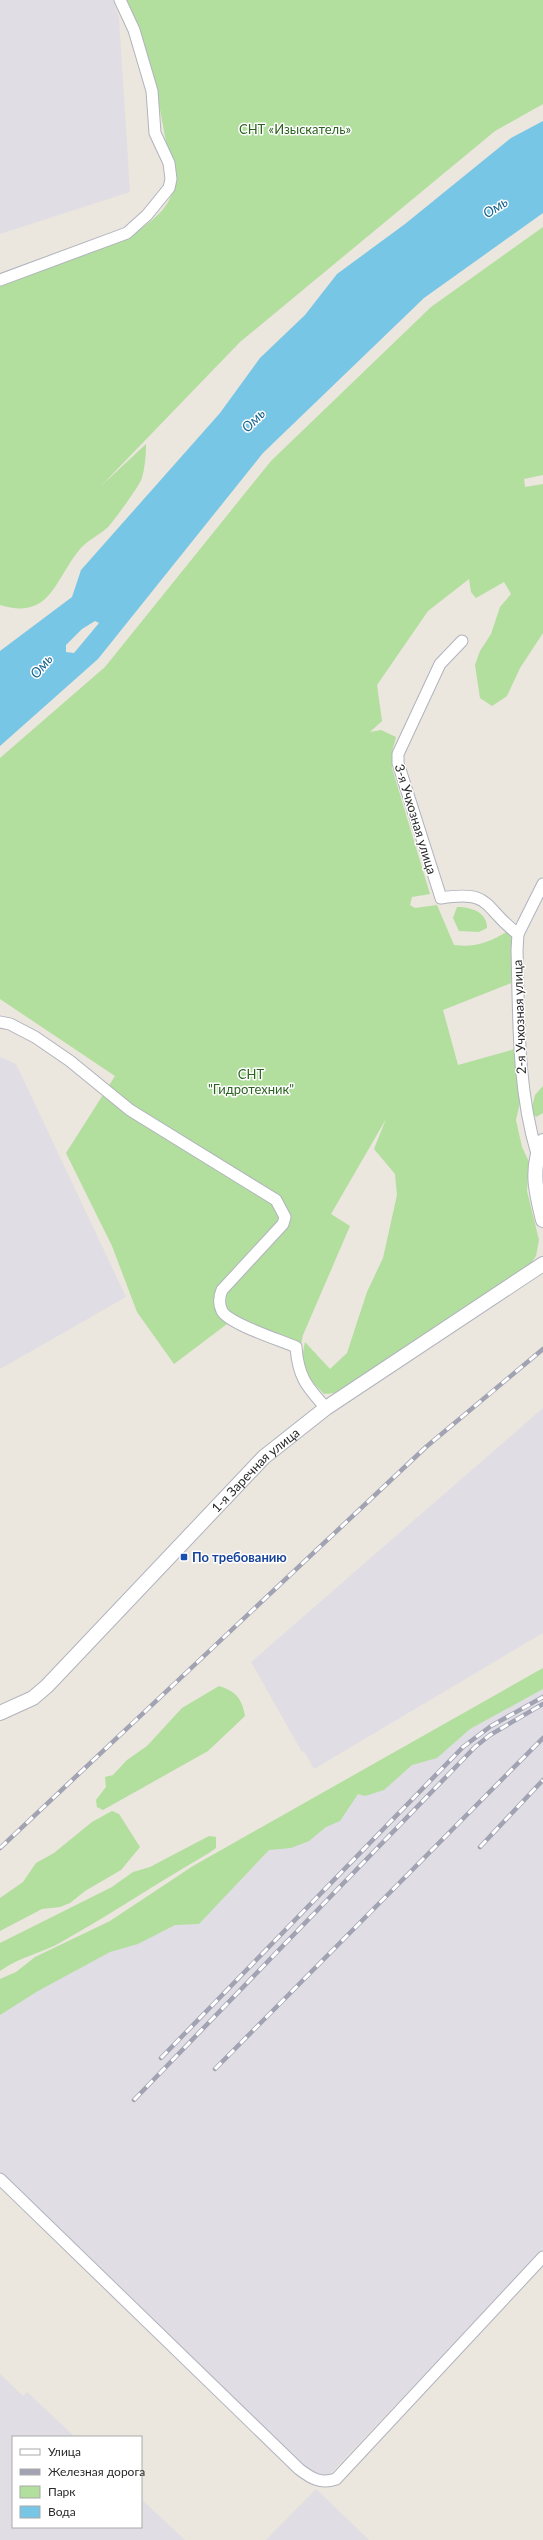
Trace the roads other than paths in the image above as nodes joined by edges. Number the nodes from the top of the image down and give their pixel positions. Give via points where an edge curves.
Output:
1 (120, 0) edge
2 (0, 280) edge
3 (462, 641) dead end
4 (543, 884) edge
5 (518, 934) junction
6 (0, 1022) edge
7 (543, 1141) edge
8 (537, 1154) junction
9 (543, 1220) edge
10 (543, 1264) edge
11 (326, 1408) junction
12 (0, 1713) edge
13 (0, 2179) edge
14 (543, 2257) edge

1 - 2 street via 134,30 152,91 155,133 169,163 169,188 147,215 127,233
3 - 5 street, 3-я Учхозная улица via 440,664 398,754 398,763 440,898 462,895 485,900 504,924
4 - 5 street, 2-я Учхозная улица
5 - 8 street, 2-я Учхозная улица via 521,1081 525,1109
6 - 11 street via 10,1024 35,1037 70,1061 130,1110 276,1200 285,1217 283,1224 222,1290 220,1306 222,1312 233,1320 296,1347 299,1373 308,1388
7 - 8 street
8 - 9 street via 535,1188
10 - 11 street, 1-я Заречная улица
11 - 12 street, 1-я Заречная улица via 264,1457 47,1686 33,1698
13 - 14 street via 299,2469 325,2483 336,2479

